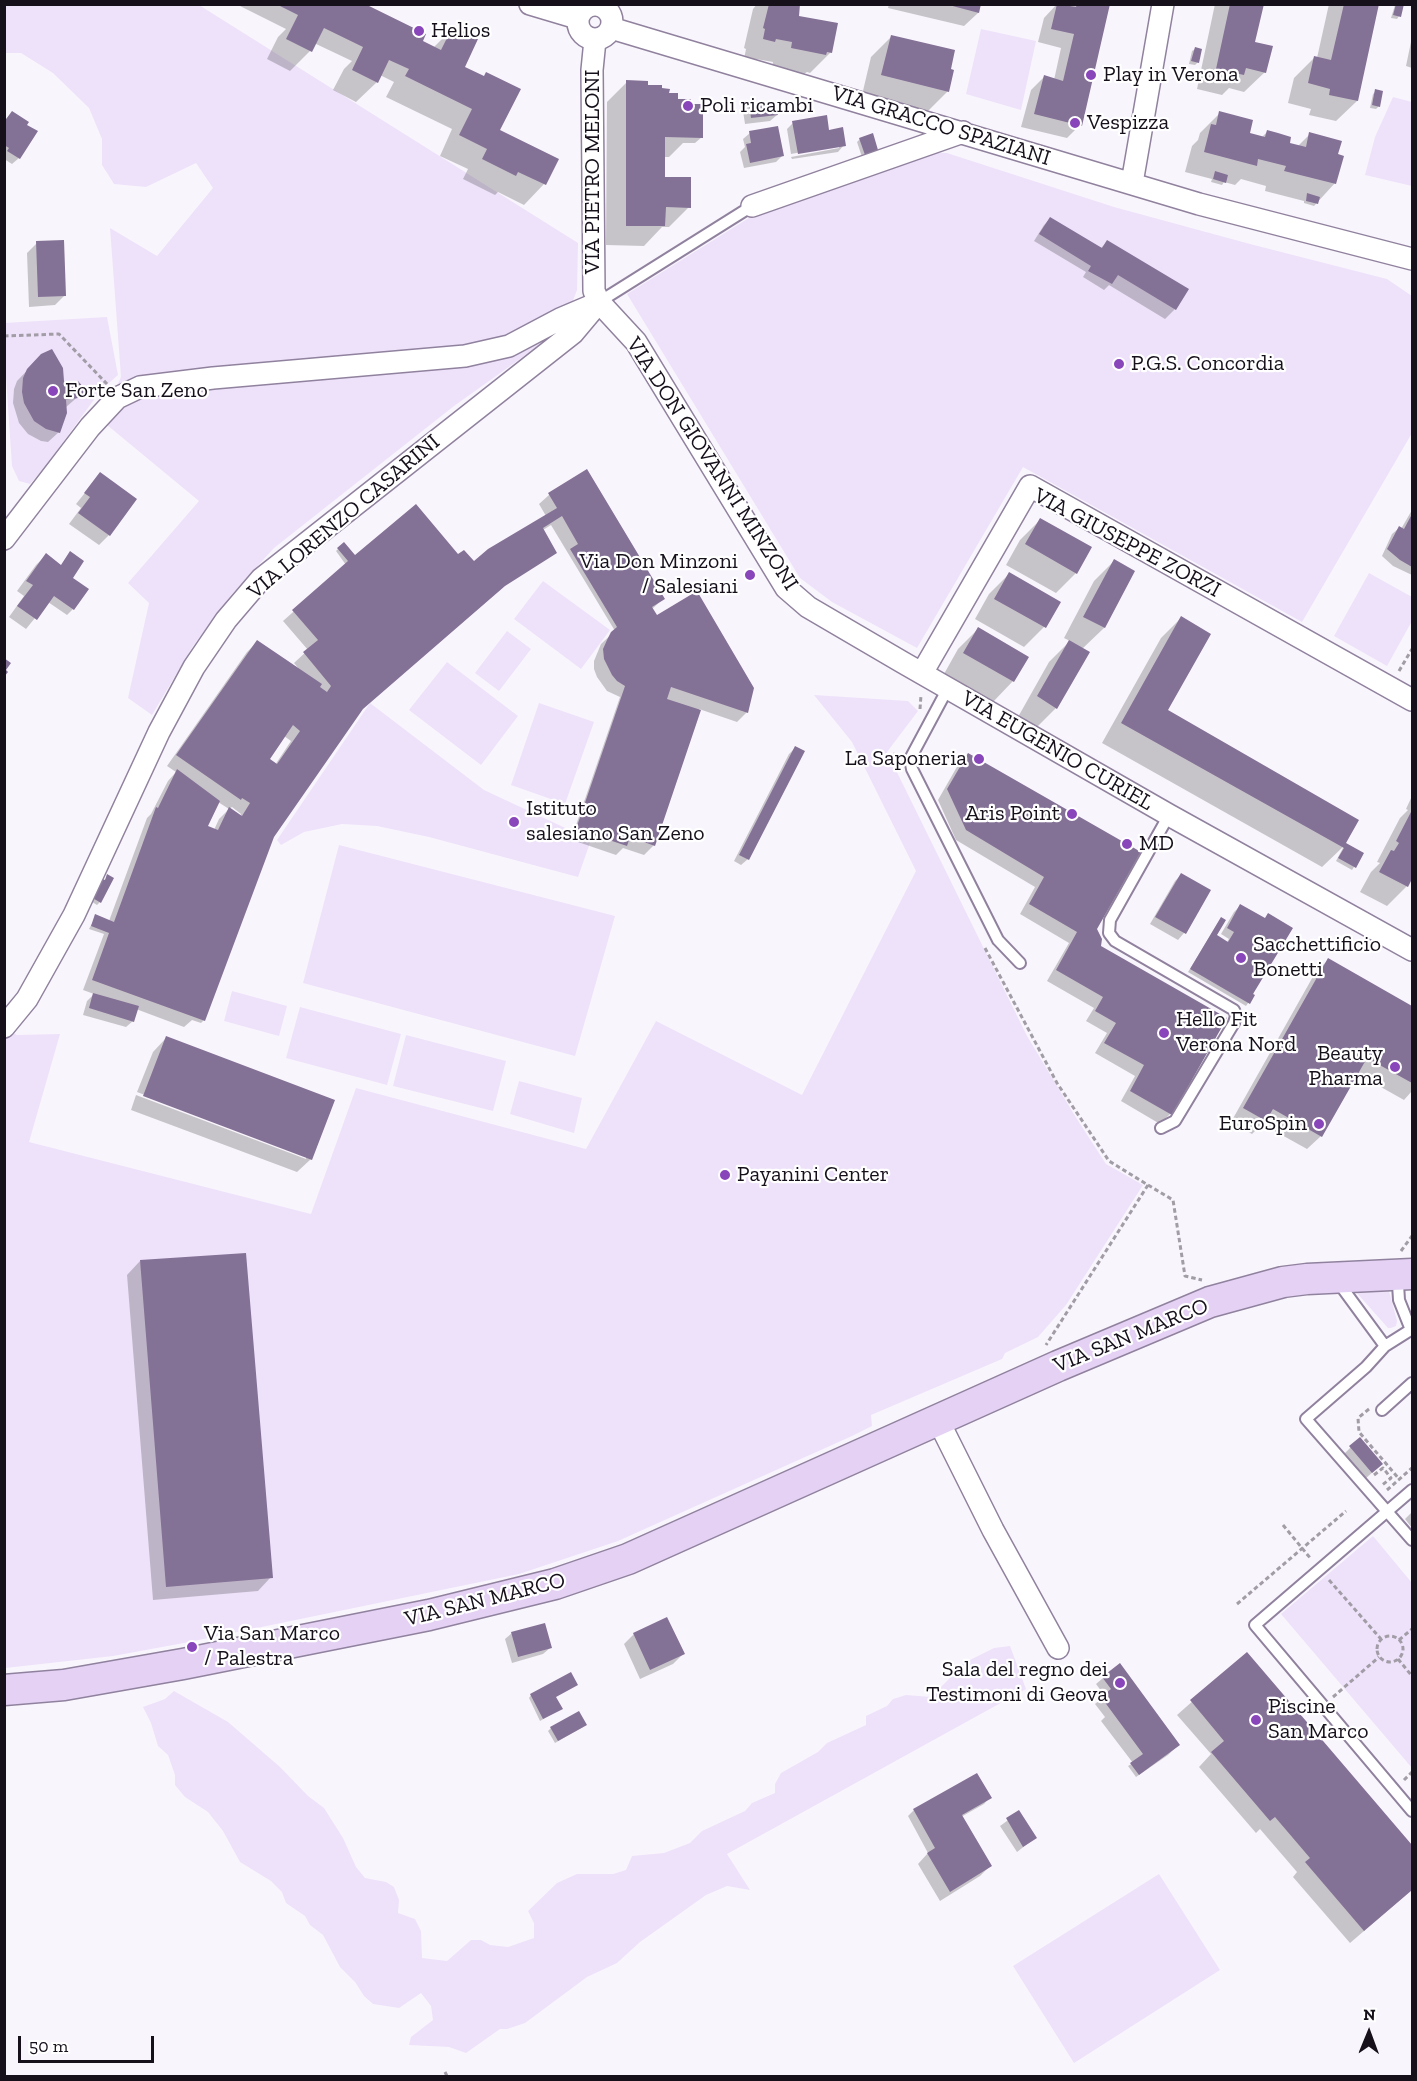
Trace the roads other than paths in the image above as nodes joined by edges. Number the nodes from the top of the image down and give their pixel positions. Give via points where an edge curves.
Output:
1 (530, 4) edge
2 (1163, 4) edge
3 (596, 5) edge
4 (577, 18) junction
5 (603, 34) junction
6 (963, 132) junction
7 (1132, 183) junction
8 (752, 206) joint
9 (1413, 259) edge
10 (599, 302) junction
11 (8, 525) edge
12 (922, 674) junction
13 (948, 688) junction
14 (1413, 700) edge
15 (1169, 815) junction
16 (1413, 950) edge
17 (1020, 963) dead end
18 (4, 1027) edge
19 (1161, 1128) dead end
20 (1408, 1267) edge
21 (1331, 1276) junction
22 (1412, 1330) edge
23 (1385, 1346) junction
24 (1413, 1383) edge
25 (1382, 1410) dead end
26 (938, 1420) junction
27 (1413, 1490) edge
28 (1387, 1512) junction
29 (1413, 1540) edge
30 (1058, 1648) dead end
31 (4, 1690) edge
32 (1413, 1811) edge

1 - 4 street
2 - 7 street
3 - 4 street via 584,8
3 - 5 street via 607,10 612,21
4 - 5 street via 579,31 589,39
5 - 6 street, VIA GRACCO SPAZIANI
5 - 10 street, VIA PIETRO MELONI via 592,70 592,278
6 - 7 street, VIA GRACCO SPAZIANI
6 - 8 street
7 - 9 street, VIA GRACCO SPAZIANI
8 - 10 lane
10 - 11 street via 509,346 465,356 140,387 117,398
10 - 12 street, VIA DON GIOVANNI MINZONI via 636,342 786,588 808,607
10 - 18 street, VIA LORENZO CASARINI via 573,333 261,579 226,620 194,667 159,732 74,915 27,999
12 - 13 street, VIA EUGENIO CURIEL
12 - 14 street, VIA GIUSEPPE ZORZI via 1030,486
13 - 15 street, VIA EUGENIO CURIEL
13 - 17 lane via 910,759 912,769 998,940
15 - 16 street, VIA EUGENIO CURIEL
15 - 19 lane via 1110,920 1109,933 1115,941 1234,1010 1236,1016 1175,1121
20 - 21 main road, VIA SAN MARCO
20 - 22 lane via 1398,1284 1399,1300
21 - 23 lane
21 - 26 main road, VIA SAN MARCO via 1283,1282 1210,1302
22 - 23 lane
23 - 28 lane via 1306,1419
24 - 25 lane
26 - 30 street
26 - 31 main road, VIA SAN MARCO via 628,1559 555,1584 429,1615 216,1658 94,1681
27 - 28 lane
28 - 29 lane
28 - 32 lane via 1255,1625

